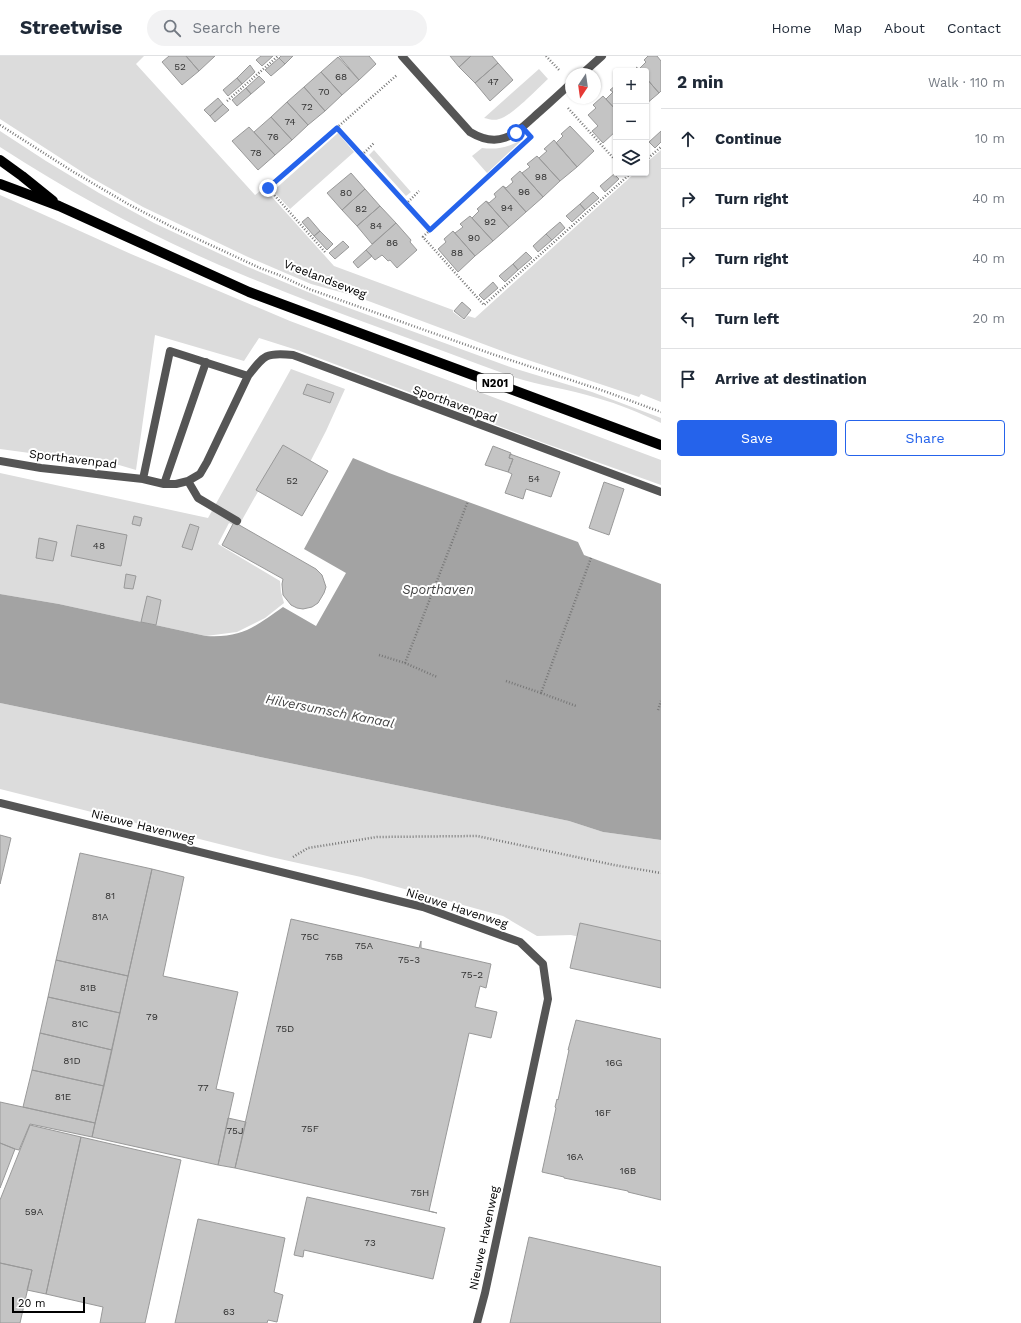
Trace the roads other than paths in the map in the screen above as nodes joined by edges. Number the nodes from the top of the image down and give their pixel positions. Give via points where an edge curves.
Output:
1 (402, 56) edge
2 (602, 56) edge
3 (589, 68) edge
4 (565, 89) edge
5 (0, 160) edge
6 (0, 184) edge
7 (59, 206) junction
8 (206, 362) junction
9 (248, 376) junction
10 (661, 445) edge
11 (0, 461) edge
12 (143, 479) junction
13 (188, 481) junction
14 (164, 484) junction
15 (661, 492) edge
16 (237, 522) dead end
17 (0, 803) edge
18 (477, 1323) edge

1 - 4 street via 470,132 480,138 504,139 516,133
2 - 3 street
5 - 7 main road
6 - 7 main road
7 - 10 main road, N201 via 249,292
8 - 9 street
8 - 12 street via 170,351
8 - 14 street
9 - 13 street, Sporthavenpad via 208,462 200,474
9 - 15 street, Sporthavenpad via 266,356 293,356
11 - 12 street, Sporthavenpad
12 - 14 street, Sporthavenpad
13 - 14 street, Sporthavenpad
13 - 16 street via 198,498
17 - 18 street, Nieuwe Havenweg via 423,907 520,942 543,964 548,999

